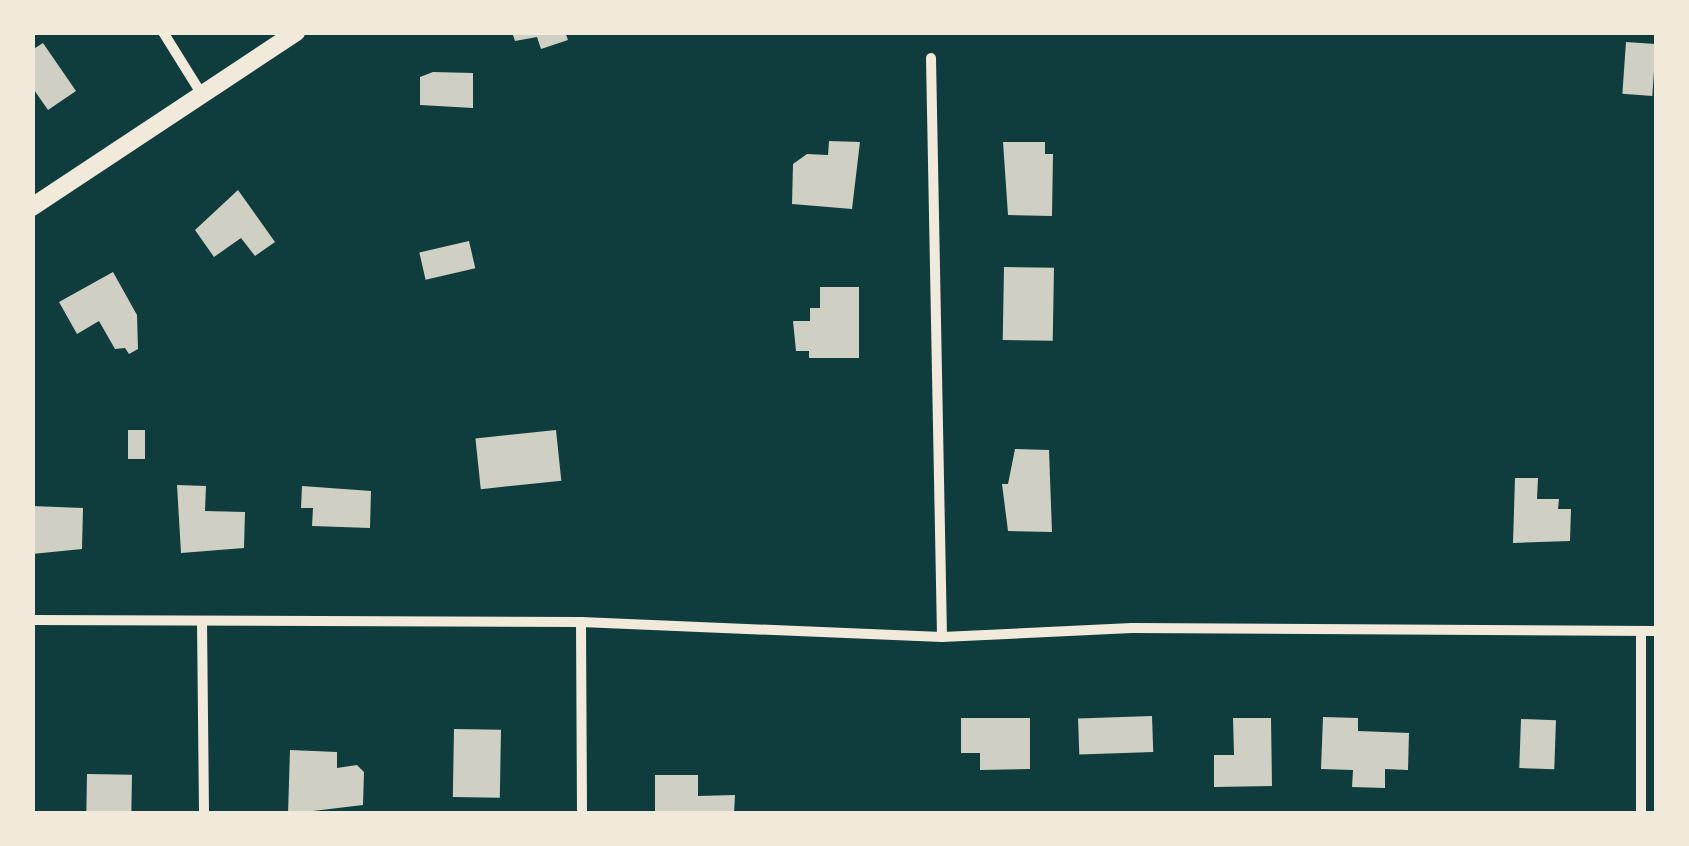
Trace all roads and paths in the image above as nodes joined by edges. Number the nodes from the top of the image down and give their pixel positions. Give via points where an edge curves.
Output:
1 (162, 32) edge
2 (296, 32) edge
3 (931, 58) dead end
4 (201, 93) junction
5 (32, 207) edge
6 (32, 620) edge
7 (202, 621) junction
8 (581, 622) junction
9 (1641, 631) junction
10 (1656, 631) edge
11 (942, 637) junction
12 (204, 814) edge
13 (582, 814) edge
14 (1641, 814) edge

1 - 4 street
2 - 4 street
3 - 11 street
4 - 5 street
6 - 7 street
7 - 8 street
7 - 12 street
8 - 11 street
8 - 13 street
9 - 10 street
9 - 11 street via 1132,628
9 - 14 street

